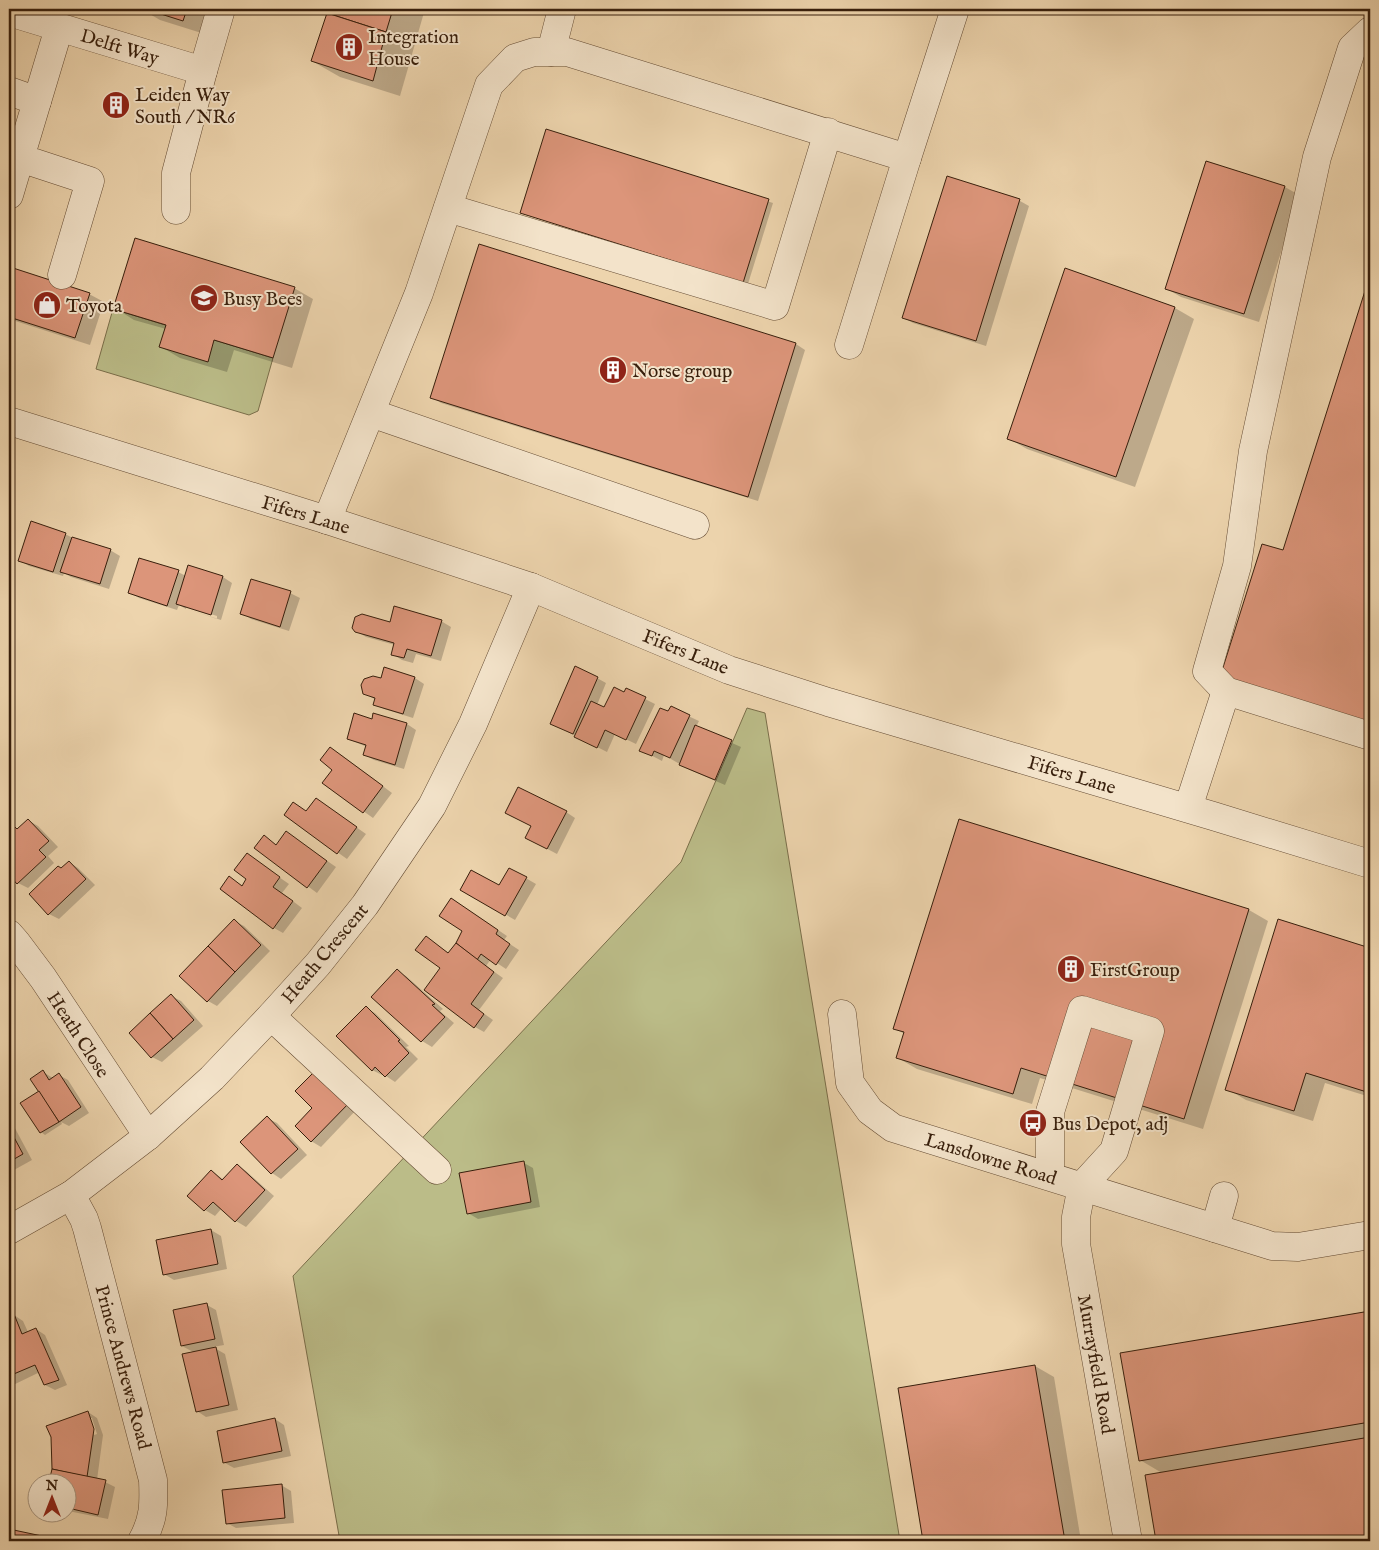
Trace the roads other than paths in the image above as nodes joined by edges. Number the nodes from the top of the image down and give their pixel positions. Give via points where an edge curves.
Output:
1 (221, 9) edge
2 (562, 9) edge
3 (955, 9) edge
4 (9, 12) edge
5 (60, 28) junction
6 (1370, 30) edge
7 (550, 52) junction
8 (203, 71) junction
9 (9, 91) edge
10 (37, 101) junction
11 (828, 132) junction
12 (906, 158) junction
13 (14, 173) edge
14 (448, 208) junction
15 (176, 210) dead end
16 (62, 275) dead end
17 (849, 345) dead end
18 (370, 413) junction
19 (9, 421) edge
20 (327, 520) junction
21 (696, 525) dead end
22 (531, 587) junction
23 (1226, 691) junction
24 (1370, 736) edge
25 (1188, 808) junction
26 (1370, 864) edge
27 (9, 934) edge
28 (842, 1014) dead end
29 (271, 1016) junction
30 (148, 1136) junction
31 (437, 1170) dead end
32 (1050, 1176) junction
33 (1082, 1186) junction
34 (70, 1195) junction
35 (1224, 1196) dead end
36 (1215, 1228) junction
37 (9, 1230) edge
38 (1370, 1235) edge
39 (142, 1541) edge
40 (1128, 1541) edge

1 - 8 street
2 - 7 street
3 - 12 street
4 - 5 street, Delft Way
5 - 8 street, Delft Way
5 - 10 street
6 - 23 street via 1352,48 1314,166 1253,450 1237,566 1207,671
7 - 11 street via 567,52
7 - 14 street via 534,52 515,58 489,85
8 - 15 street via 176,174
9 - 10 street
10 - 13 street
11 - 12 street
11 - 14 street via 775,306
12 - 17 street
13 - 16 street via 90,181
14 - 18 street via 419,293
18 - 20 street
18 - 21 street
19 - 20 street, Fifers Lane
20 - 22 street, Fifers Lane
22 - 25 street, Fifers Lane via 729,670
22 - 29 street, Heath Crescent via 473,724 432,806 364,905 318,964
23 - 24 street
23 - 25 street
25 - 26 street, Fifers Lane
27 - 30 street, Heath Close via 43,978
28 - 32 street, Lansdowne Road via 850,1084 870,1111 893,1128
29 - 30 street, Heath Crescent via 212,1078
29 - 31 street
30 - 34 street, Heath Crescent
32 - 33 street, Lansdowne Road
32 - 33 street via 1050,1112 1082,1010 1150,1031 1114,1150
33 - 36 street, Lansdowne Road
33 - 40 street, Murrayfield Road via 1076,1217 1076,1244
34 - 37 street, Heath Crescent
34 - 39 street, Prince Andrews Road via 87,1228 153,1480 151,1525
35 - 36 street
36 - 38 street, Lansdowne Road via 1272,1246 1298,1247

